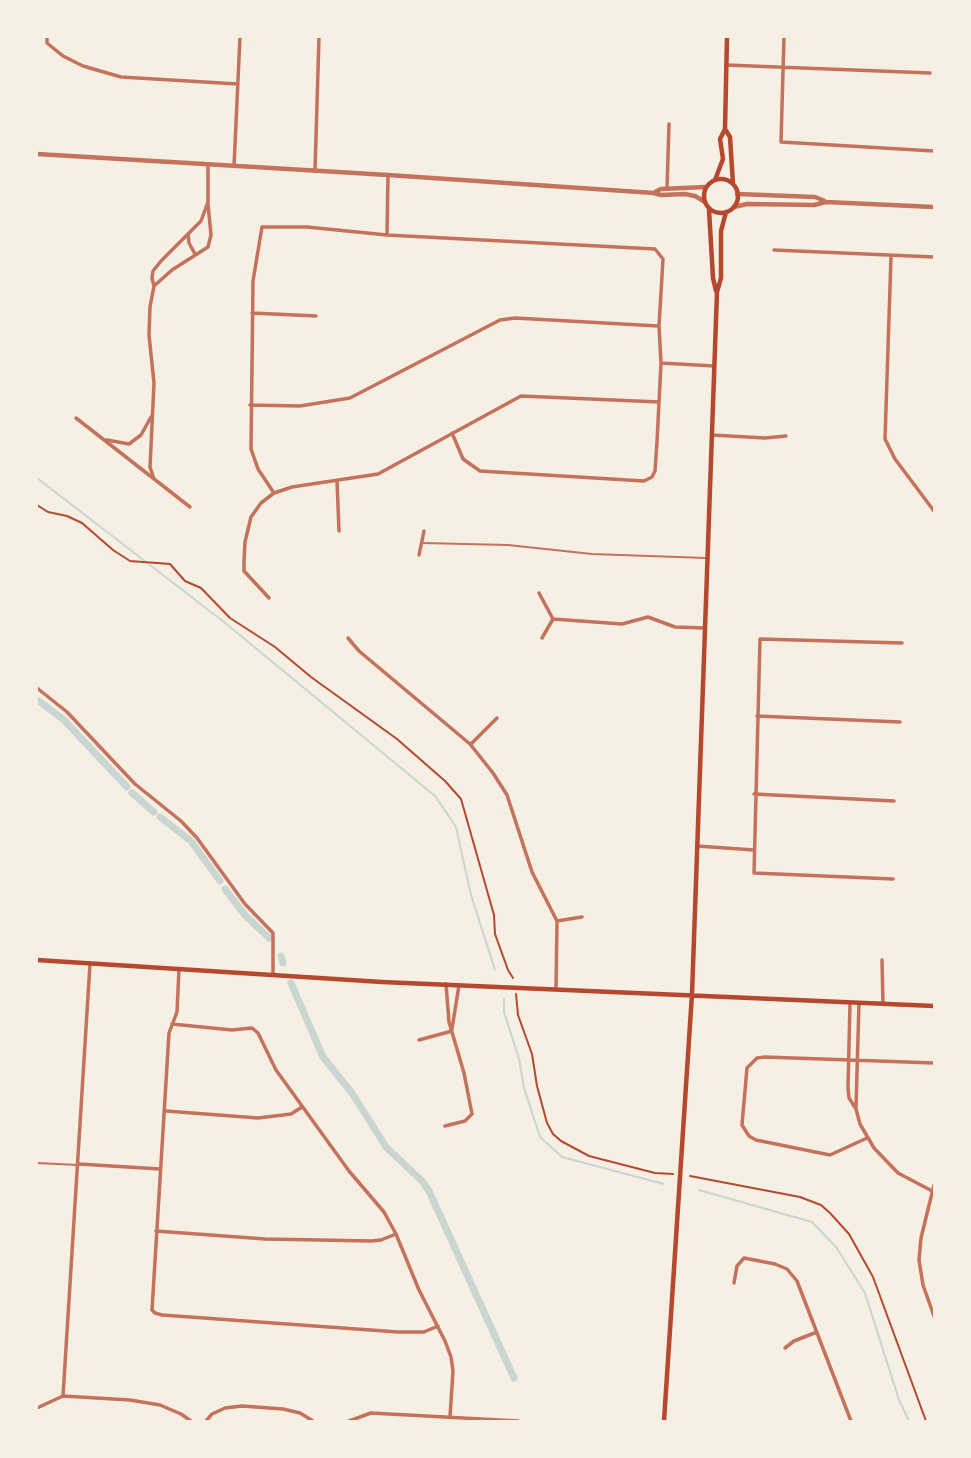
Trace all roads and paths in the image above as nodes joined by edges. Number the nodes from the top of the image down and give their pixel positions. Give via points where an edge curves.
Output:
1 (47, 37) edge
2 (240, 37) edge
3 (319, 37) edge
4 (727, 37) edge
5 (784, 37) edge
6 (726, 65) junction
7 (783, 67) junction
8 (930, 73) dead end
9 (238, 84) junction
10 (668, 124) dead end
11 (725, 128) junction
12 (934, 151) edge
13 (37, 154) edge
14 (208, 164) junction
15 (234, 166) junction
16 (314, 170) junction
17 (388, 175) junction
18 (715, 180) junction
19 (733, 185) junction
20 (706, 187) junction
21 (667, 189) junction
22 (654, 192) junction
23 (737, 194) junction
24 (208, 202) junction
25 (705, 202) junction
26 (826, 202) junction
27 (734, 206) junction
28 (934, 207) edge
29 (709, 209) junction
30 (726, 212) junction
31 (188, 234) junction
32 (387, 235) junction
33 (774, 250) dead end
34 (195, 254) junction
35 (891, 257) junction
36 (934, 257) edge
37 (154, 286) junction
38 (717, 292) junction
39 (252, 313) junction
40 (316, 316) dead end
41 (659, 326) junction
42 (661, 363) junction
43 (714, 366) junction
44 (659, 402) junction
45 (250, 405) junction
46 (153, 414) junction
47 (76, 418) dead end
48 (452, 433) junction
49 (712, 435) junction
50 (786, 436) dead end
51 (102, 438) junction
52 (154, 479) junction
53 (337, 481) junction
54 (274, 493) junction
55 (37, 505) edge
56 (190, 507) dead end
57 (934, 511) edge
58 (339, 531) dead end
59 (424, 531) dead end
60 (420, 543) junction
61 (419, 555) dead end
62 (708, 558) junction
63 (539, 593) dead end
64 (269, 598) dead end
65 (553, 619) junction
66 (705, 628) junction
67 (348, 638) dead end
68 (542, 638) dead end
69 (902, 643) dead end
70 (37, 688) edge
71 (757, 716) junction
72 (497, 718) dead end
73 (900, 722) dead end
74 (470, 744) junction
75 (754, 794) junction
76 (894, 801) dead end
77 (697, 846) junction
78 (754, 849) junction
79 (893, 879) dead end
80 (582, 917) dead end
81 (557, 921) junction
82 (37, 960) edge
83 (882, 960) dead end
84 (90, 964) junction
85 (179, 969) junction
86 (273, 974) junction
87 (513, 978) dead end
88 (446, 984) junction
89 (459, 985) junction
90 (556, 989) junction
91 (516, 994) dead end
92 (692, 995) junction
93 (850, 1003) junction
94 (859, 1003) junction
95 (883, 1004) junction
96 (934, 1006) edge
97 (172, 1024) junction
98 (452, 1031) junction
99 (419, 1040) dead end
100 (848, 1060) junction
101 (857, 1061) junction
102 (934, 1063) edge
103 (302, 1107) junction
104 (856, 1109) junction
105 (166, 1111) junction
106 (445, 1126) dead end
107 (867, 1138) junction
108 (37, 1163) edge
109 (79, 1164) junction
110 (160, 1169) junction
111 (673, 1174) dead end
112 (690, 1176) dead end
113 (934, 1185) edge
114 (932, 1192) edge
115 (156, 1231) junction
116 (396, 1234) junction
117 (734, 1283) dead end
118 (934, 1313) edge
119 (438, 1326) junction
120 (817, 1332) junction
121 (785, 1348) dead end
122 (63, 1396) junction
123 (37, 1408) edge
124 (450, 1417) junction
125 (191, 1421) edge
126 (206, 1421) edge
127 (313, 1421) edge
128 (349, 1421) edge
129 (518, 1421) edge
130 (664, 1421) edge
131 (851, 1421) edge
132 (926, 1421) edge

1 - 9 street via 47,43 63,56 121,77
2 - 9 street
3 - 16 street
4 - 6 main road
5 - 7 street
6 - 7 street
6 - 11 main road
7 - 8 street
7 - 12 street via 782,142
9 - 15 street
10 - 21 street
11 - 18 main road via 720,139 723,159
11 - 19 main road via 730,137
13 - 14 street
14 - 15 street
14 - 24 street
15 - 16 street
16 - 17 street
17 - 22 street
17 - 32 street
18 - 19 main road
18 - 20 main road
19 - 23 main road
20 - 21 street
20 - 25 main road
21 - 22 street
22 - 25 street via 685,194
23 - 26 street via 815,197
23 - 27 main road
24 - 31 street via 201,221
24 - 34 street via 210,243
25 - 29 main road
26 - 27 street
26 - 28 street
27 - 30 main road
29 - 30 main road
29 - 38 main road
30 - 38 main road
31 - 34 street
31 - 37 street via 153,271
32 - 39 street via 262,227
32 - 41 street via 655,249 663,259
33 - 35 street
34 - 37 street
35 - 36 street
35 - 57 street via 885,439
37 - 46 street via 149,323
38 - 43 main road
39 - 40 street
39 - 45 street
41 - 42 street
41 - 45 street via 500,320 350,398 300,406
42 - 43 street
42 - 44 street
43 - 49 main road
44 - 48 street via 521,396
44 - 48 street via 655,471 644,481 481,471 463,459
45 - 54 street via 251,449
46 - 51 street via 141,435 129,444
46 - 52 street via 150,467
47 - 51 street
48 - 53 street via 378,474
49 - 50 street
49 - 62 main road
51 - 52 street
52 - 56 street
53 - 54 street via 292,486
53 - 58 street
54 - 64 street via 251,517 245,542 244,571
55 - 87 path via 82,523 113,550 136,562 170,564 230,618 397,739 453,790 461,799 494,915 495,934
59 - 60 street
60 - 61 street
60 - 62 lane
62 - 66 main road
63 - 65 street
65 - 66 street via 622,624 648,617 675,627
65 - 68 street
66 - 77 main road
67 - 74 street
69 - 71 street via 760,639
70 - 86 street via 197,838 245,904 273,933
71 - 73 street
71 - 75 street
72 - 74 street
74 - 81 street via 507,795 532,872
75 - 76 street
75 - 78 street
77 - 78 street
77 - 92 main road
78 - 79 street via 754,873
80 - 81 street
81 - 90 street
82 - 84 main road
83 - 95 street
84 - 85 main road
84 - 109 street
85 - 86 main road
85 - 97 street via 177,1013
86 - 88 main road
88 - 89 main road
88 - 98 street
89 - 90 main road
89 - 98 street
90 - 92 main road
91 - 111 path via 553,1134 589,1156
92 - 93 main road
92 - 130 main road
93 - 94 main road
93 - 100 street
94 - 95 main road
94 - 101 street
95 - 96 main road
97 - 103 street via 258,1032 276,1070
97 - 105 street
98 - 99 street
98 - 106 street via 472,1114 466,1121
100 - 101 street
100 - 104 street via 849,1098
100 - 107 street via 757,1058 745,1074 742,1125 756,1140 821,1154 838,1153
101 - 102 street
101 - 104 street
103 - 105 street via 279,1117
103 - 116 street
104 - 107 street
105 - 110 street
107 - 114 street via 898,1173
108 - 109 lane
109 - 110 street
109 - 122 street
110 - 115 street
112 - 132 path via 800,1197 830,1213 849,1234 873,1277
113 - 114 street
114 - 118 street via 919,1260
115 - 116 street via 371,1241
115 - 119 street via 155,1313 413,1333
116 - 119 street
117 - 120 street via 737,1266 744,1258 787,1269 797,1281
119 - 124 street via 452,1364
120 - 121 street
120 - 131 street
122 - 123 street
122 - 125 street via 160,1405
124 - 128 street via 371,1413
124 - 129 street
126 - 127 street via 225,1408 242,1406 283,1409

